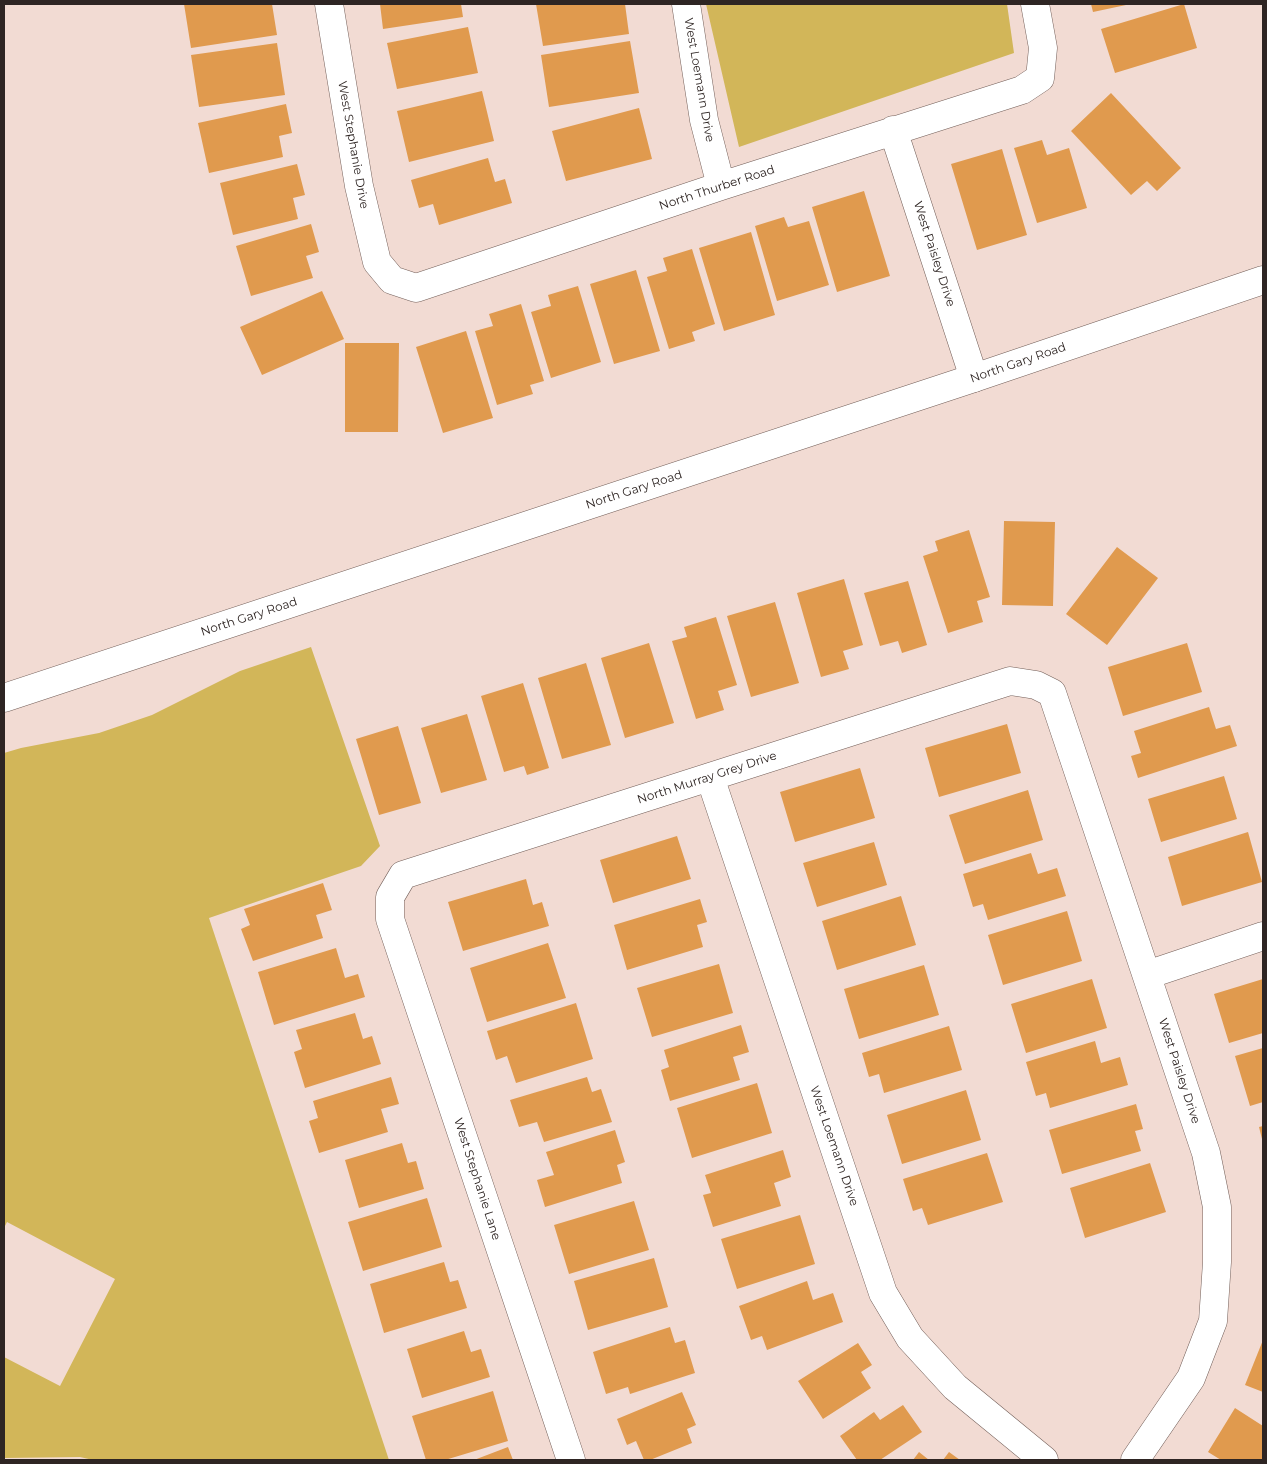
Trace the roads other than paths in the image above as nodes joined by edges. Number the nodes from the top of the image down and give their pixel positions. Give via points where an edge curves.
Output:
1 (329, 4) edge
2 (686, 4) edge
3 (1036, 4) edge
4 (893, 130) junction
5 (721, 186) junction
6 (392, 280) joint
7 (1263, 280) edge
8 (974, 378) junction
9 (1036, 685) joint
10 (10, 696) edge
11 (710, 777) junction
12 (390, 897) joint
13 (1263, 936) edge
14 (1147, 975) junction
15 (571, 1460) edge
16 (1044, 1460) edge
17 (1135, 1460) edge

1 - 6 street, West Stephanie Drive via 359,186 377,262
2 - 5 street, West Loemann Drive via 704,120
3 - 4 street, North Thurber Road via 1043,48 1040,78 1022,90
4 - 5 street, North Thurber Road
4 - 8 street, West Paisley Drive
5 - 6 street, North Thurber Road via 416,288
7 - 8 street, North Gary Road
8 - 10 street, North Gary Road
9 - 11 street, North Murray Grey Drive via 1010,681
9 - 14 street, West Paisley Drive via 1052,692
11 - 12 street, North Murray Grey Drive via 403,875
11 - 16 street, West Loemann Drive via 883,1292 910,1338 955,1387
12 - 15 street, West Stephanie Lane via 390,919
13 - 14 street
14 - 17 street, West Paisley Drive via 1206,1152 1217,1207 1217,1262 1213,1321 1191,1378

